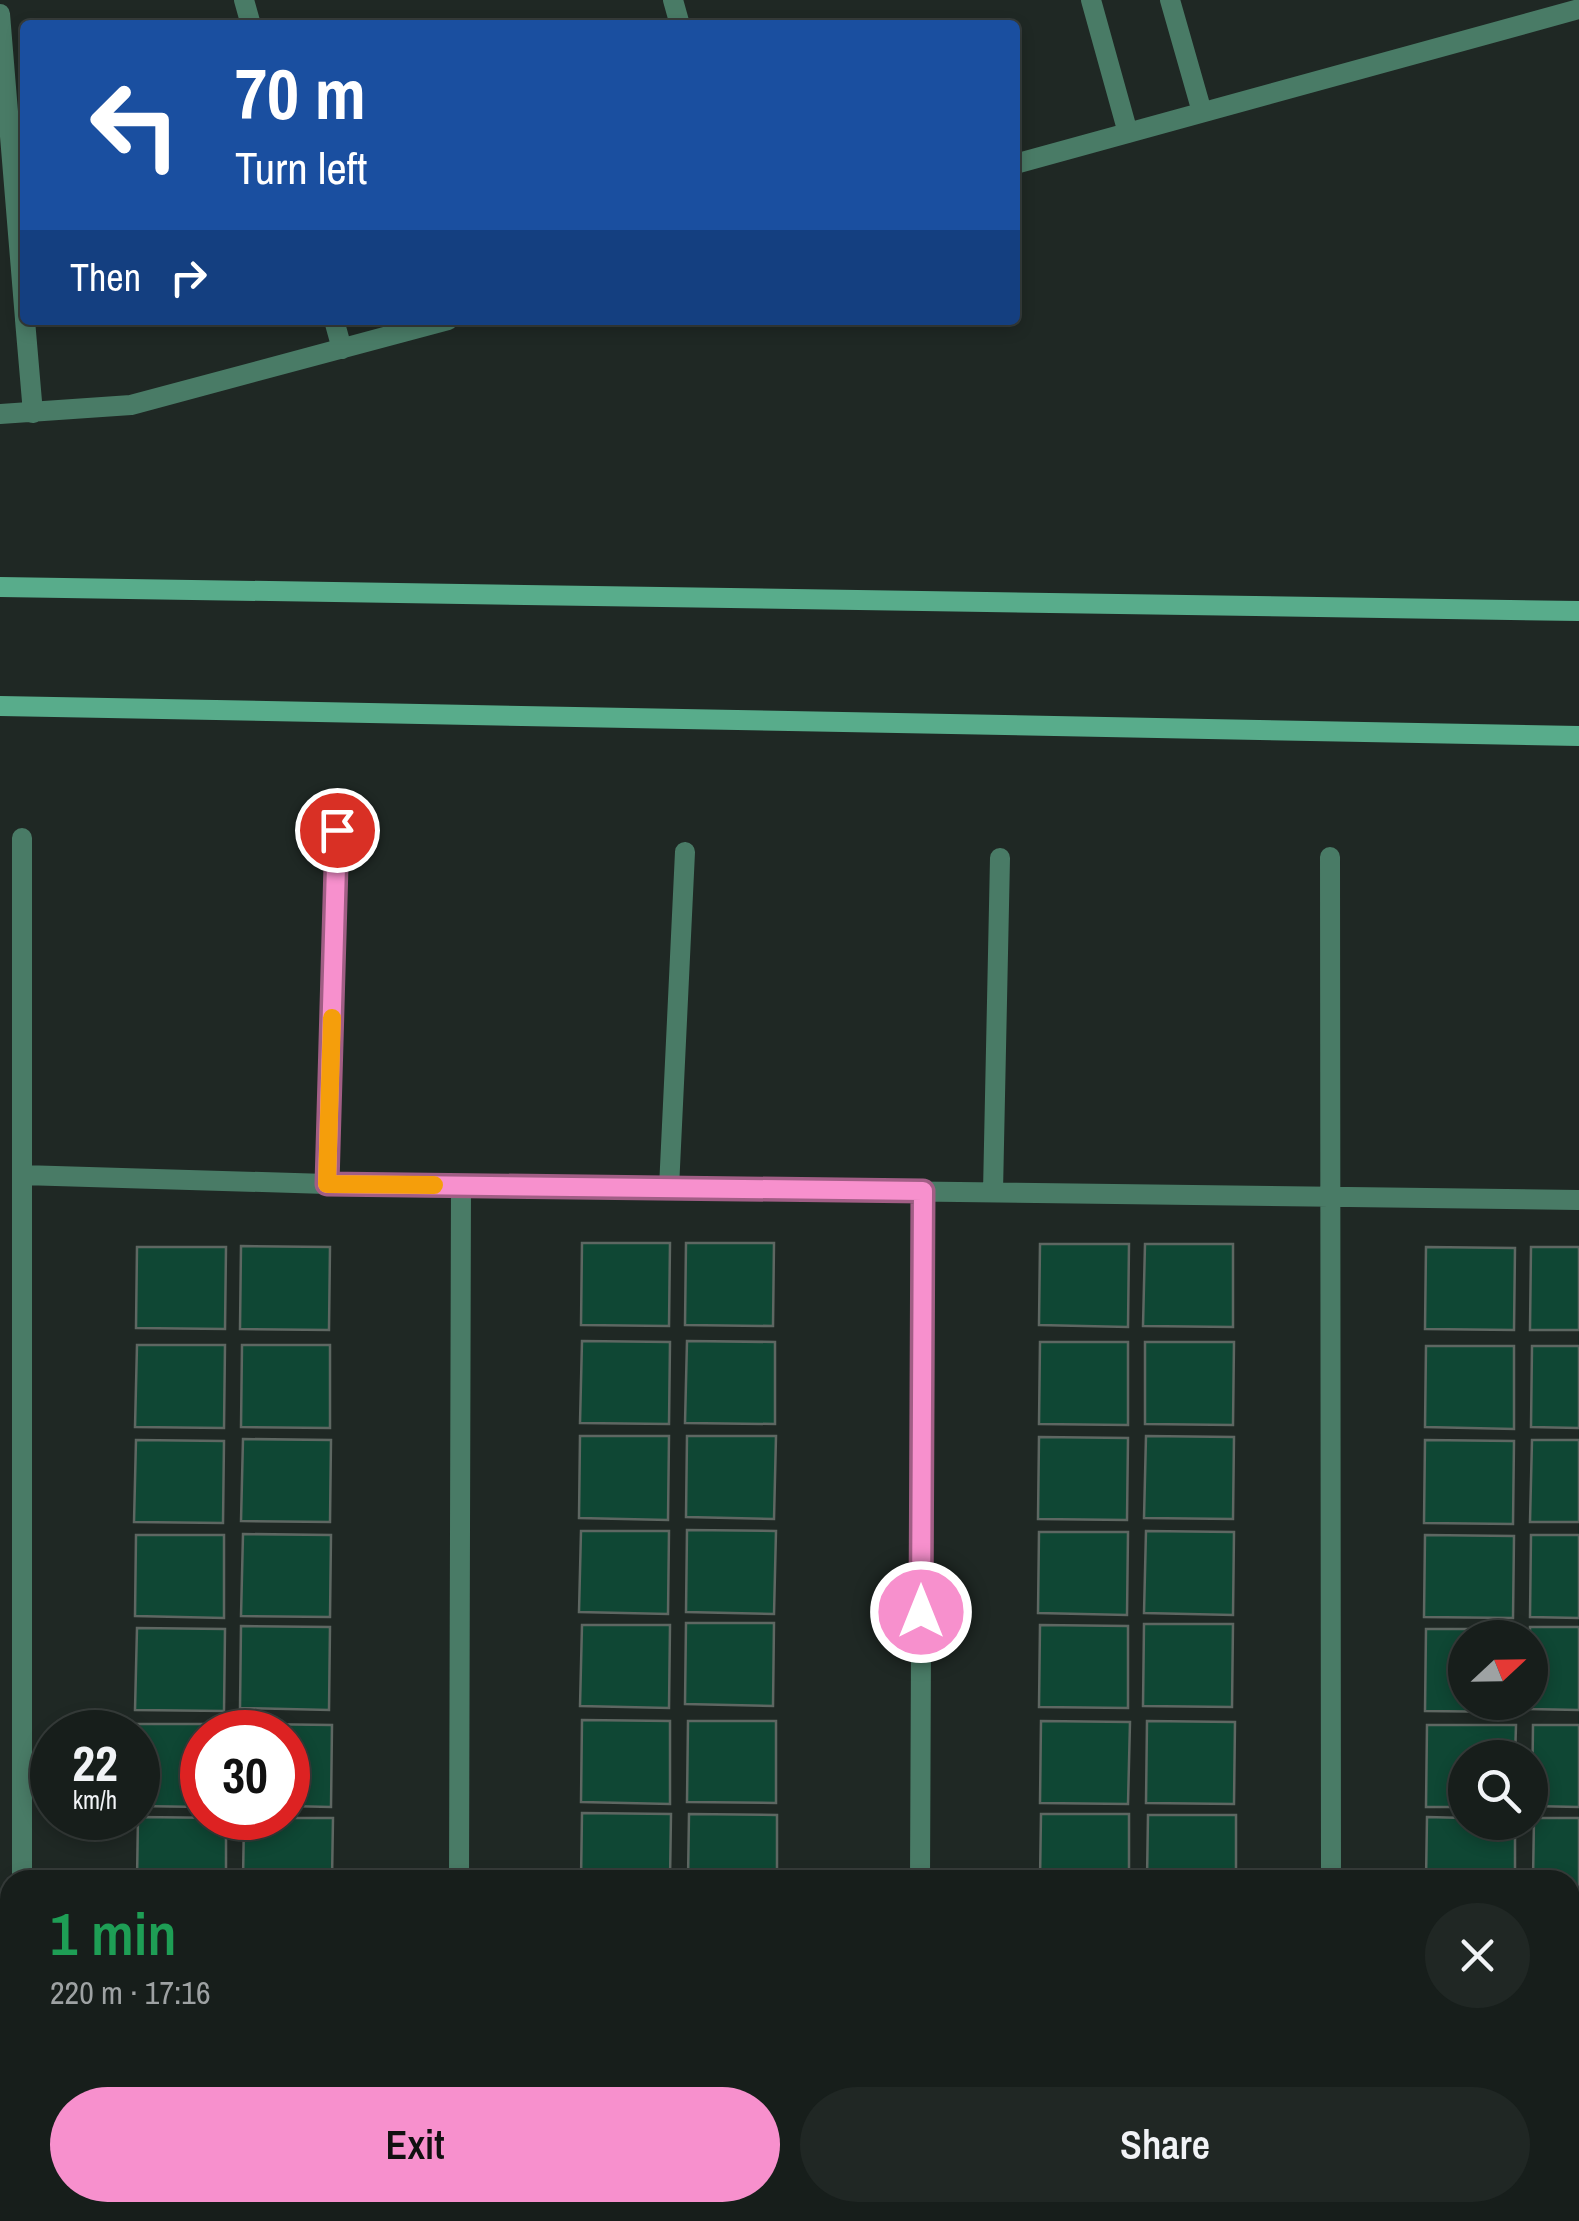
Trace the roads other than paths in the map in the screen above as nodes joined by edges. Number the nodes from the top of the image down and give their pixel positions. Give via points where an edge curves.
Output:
1 (1091, 0) edge
2 (1170, 0) edge
3 (1579, 9) edge
4 (0, 14) edge
5 (1202, 112) junction
6 (1128, 133) junction
7 (1020, 163) edge
8 (20, 258) edge
9 (26, 325) edge
10 (335, 325) edge
11 (430, 325) edge
12 (342, 349) junction
13 (33, 413) junction
14 (0, 414) edge
15 (0, 587) edge
16 (1579, 611) edge
17 (0, 706) edge
18 (1579, 736) edge
19 (337, 830) dead end
20 (22, 838) dead end
21 (685, 852) dead end
22 (1330, 857) dead end
23 (1000, 858) dead end
24 (22, 1175) junction
25 (327, 1184) junction
26 (462, 1186) junction
27 (668, 1188) junction
28 (923, 1191) junction
29 (993, 1192) junction
30 (1329, 1196) junction
31 (1579, 1200) edge
32 (22, 1870) edge
33 (458, 1870) edge
34 (920, 1870) edge
35 (1331, 1870) edge

1 - 6 street
2 - 5 street
3 - 5 street
4 - 8 street
5 - 6 street
6 - 7 street
9 - 13 street
10 - 12 street
11 - 12 street
12 - 13 street via 131,405
13 - 14 street
15 - 16 street
17 - 18 street
19 - 25 street
20 - 24 street
21 - 27 street
22 - 30 street
23 - 29 street
24 - 25 street
24 - 32 street
25 - 26 street
26 - 27 street
26 - 33 street
27 - 28 street
28 - 29 street
28 - 34 street
29 - 30 street
30 - 31 street
30 - 35 street

